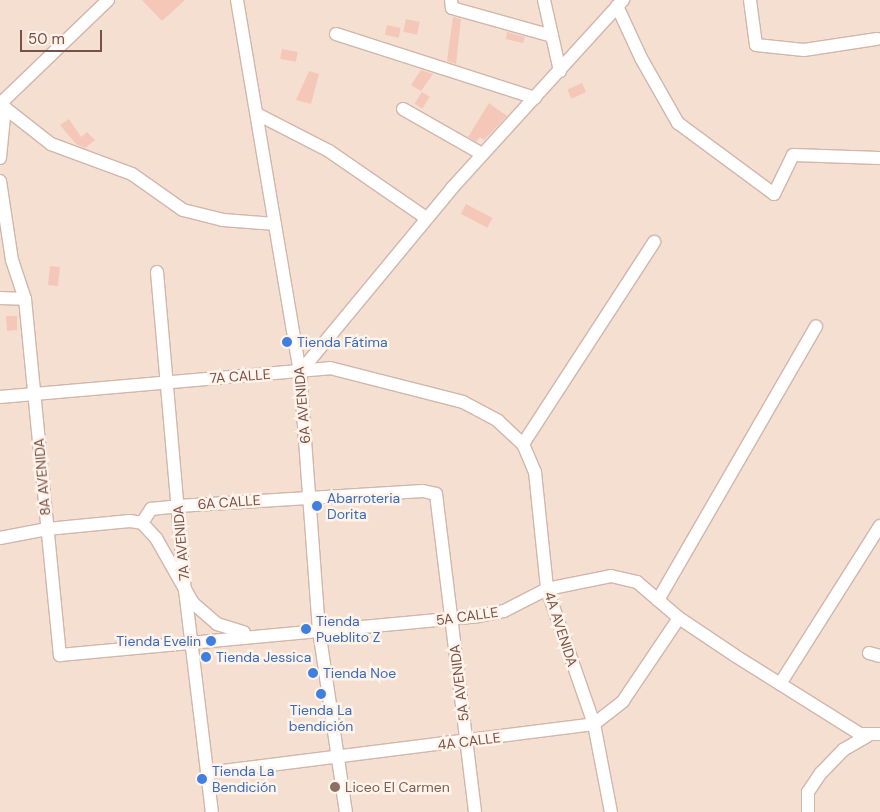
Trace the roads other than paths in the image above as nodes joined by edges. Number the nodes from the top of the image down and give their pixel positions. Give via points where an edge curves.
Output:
1 (108, 0) edge
2 (237, 0) edge
3 (451, 0) edge
4 (544, 0) edge
5 (750, 0) edge
6 (620, 3) edge
7 (336, 34) dead end
8 (552, 36) junction
9 (877, 39) dead end
10 (560, 71) junction
11 (535, 98) junction
12 (2, 105) edge
13 (404, 109) dead end
14 (257, 114) junction
15 (482, 154) junction
16 (0, 158) edge
17 (880, 158) edge
18 (0, 181) edge
19 (426, 218) junction
20 (275, 224) junction
21 (654, 242) dead end
22 (157, 272) dead end
23 (0, 298) edge
24 (25, 299) junction
25 (816, 326) dead end
26 (300, 372) junction
27 (165, 382) junction
28 (34, 394) junction
29 (0, 396) edge
30 (522, 444) junction
31 (436, 494) joint
32 (308, 497) junction
33 (178, 506) junction
34 (142, 523) junction
35 (880, 526) edge
36 (47, 530) junction
37 (0, 538) edge
38 (548, 589) junction
39 (185, 590) junction
40 (658, 600) junction
41 (679, 618) junction
42 (452, 620) junction
43 (319, 630) junction
44 (279, 634) junction
45 (192, 642) junction
46 (60, 655) joint
47 (780, 684) junction
48 (594, 724) junction
49 (880, 734) edge
50 (866, 736) junction
51 (466, 741) junction
52 (339, 757) junction
53 (207, 773) junction
54 (212, 812) edge
55 (346, 812) edge
56 (475, 812) edge
57 (611, 812) edge
58 (808, 812) edge

1 - 12 street
2 - 14 street, 6A AVENIDA
3 - 8 street via 452,8
4 - 8 street
5 - 9 street via 756,45 804,50
6 - 10 street
6 - 17 street via 641,58 678,123 774,194 793,155
7 - 11 street
8 - 10 street
10 - 11 street
11 - 15 street
12 - 16 street
12 - 20 street via 46,141 132,174 183,210 223,220
13 - 15 street
14 - 19 street via 329,151
14 - 20 street, 6A AVENIDA
15 - 19 street
18 - 24 street, 8A AVENIDA via 12,260
19 - 26 street
20 - 26 street, 6A AVENIDA
21 - 30 street
22 - 27 street, 7A AVENIDA
23 - 24 street
24 - 28 street, 8A AVENIDA
25 - 40 street
26 - 27 street, 7A CALLE
26 - 30 street, 7A CALLE via 330,368 463,402 498,421
26 - 32 street, 6A AVENIDA
27 - 28 street, 7A CALLE
27 - 33 street, 7A AVENIDA
28 - 29 street, 7A CALLE
28 - 36 street, 8A AVENIDA
30 - 38 street, 4A AVENIDA via 535,472
31 - 32 street, 6A CALLE via 423,491
31 - 42 street, 5A AVENIDA
32 - 33 street, 6A CALLE
32 - 43 street, 6A AVENIDA
33 - 34 street, 6A CALLE via 151,509
33 - 39 street, 7A AVENIDA
34 - 36 street via 130,521
34 - 39 street via 156,538
35 - 47 street
36 - 37 street
36 - 46 street, 8A AVENIDA
38 - 40 street, 5A CALLE via 611,576 637,582
38 - 42 street, 5A CALLE via 504,611
38 - 48 street, 4A AVENIDA
39 - 44 street via 204,615 232,631
39 - 45 street, 7A AVENIDA
40 - 41 street, 5A CALLE
41 - 47 street, 5A CALLE
41 - 48 street via 623,701
42 - 43 street, 5A CALLE
42 - 51 street, 5A AVENIDA
43 - 44 street, 5A CALLE
43 - 52 street, 6A AVENIDA
44 - 45 street, 5A CALLE
45 - 46 street, 5A CALLE
45 - 53 street, 7A AVENIDA
47 - 50 street, 5A CALLE
48 - 51 street, 4A CALLE
48 - 57 street, 4A AVENIDA
49 - 50 street
50 - 58 street via 844,750 821,773 808,792
51 - 52 street, 4A CALLE
51 - 56 street, 5A AVENIDA
52 - 53 street, 4A CALLE
52 - 55 street, 6A AVENIDA
53 - 54 street, 7A AVENIDA

